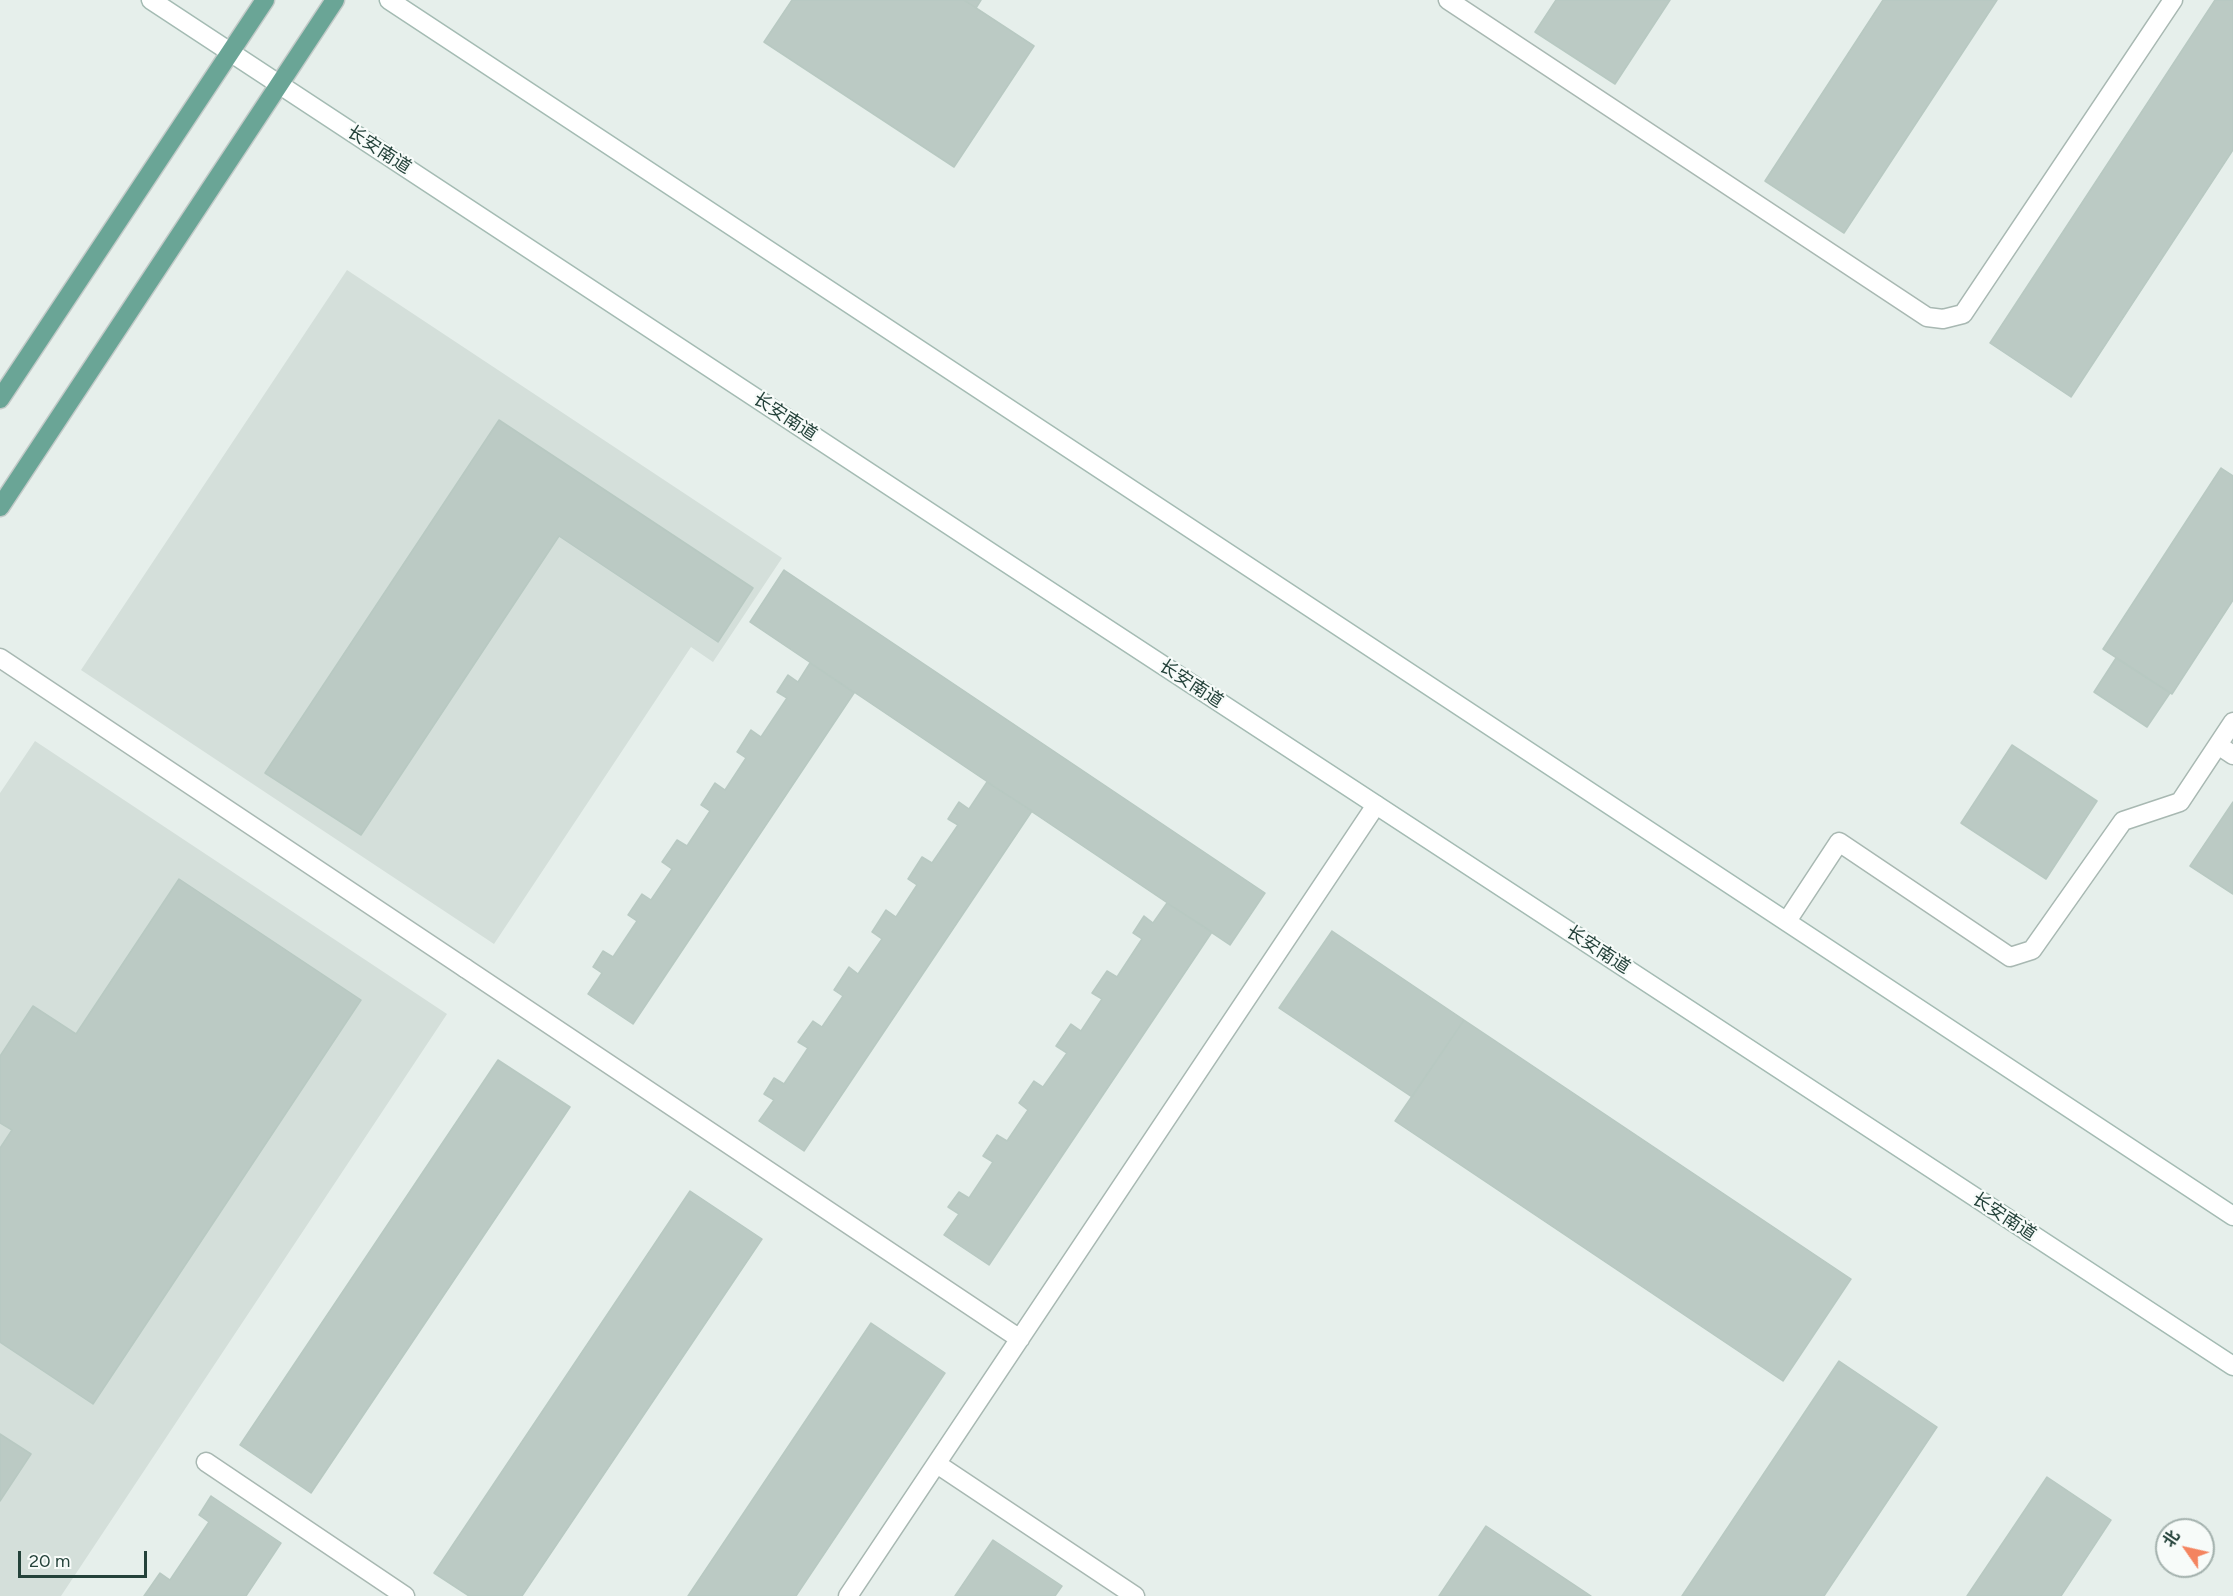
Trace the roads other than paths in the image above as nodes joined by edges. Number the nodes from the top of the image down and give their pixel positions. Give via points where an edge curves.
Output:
1 (151, 0) edge
2 (265, 0) edge
3 (335, 0) edge
4 (389, 0) edge
5 (1448, 0) edge
6 (2174, 0) edge
7 (230, 52) junction
8 (279, 84) junction
9 (0, 399) edge
10 (0, 507) edge
11 (0, 658) edge
12 (2233, 722) edge
13 (2218, 745) junction
14 (2233, 755) edge
15 (1376, 805) junction
16 (1787, 921) junction
17 (2233, 1216) edge
18 (1020, 1339) junction
19 (2233, 1366) edge
20 (206, 1462) dead end
21 (937, 1464) junction
22 (405, 1596) edge
23 (848, 1596) edge
24 (1135, 1596) edge

1 - 7 main road, 长安南道
2 - 7 main road
3 - 8 main road
4 - 16 main road
5 - 6 main road via 1928,317 1943,319 1963,314
7 - 8 main road, 长安南道
7 - 9 main road
8 - 10 main road
8 - 15 main road, 长安南道
11 - 18 main road
12 - 13 main road
13 - 14 main road
13 - 16 main road via 2180,802 2123,820 2032,950 2010,957 1839,842
15 - 18 main road
15 - 19 main road, 长安南道
16 - 17 main road
18 - 21 main road
20 - 22 main road
21 - 23 main road
21 - 24 main road

